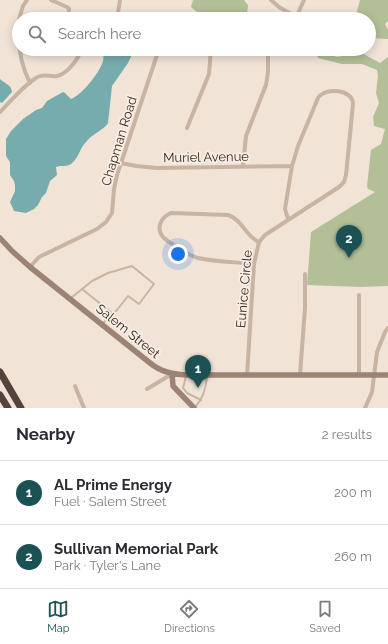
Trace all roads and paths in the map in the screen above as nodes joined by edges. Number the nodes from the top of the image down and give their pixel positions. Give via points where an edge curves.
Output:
1 (27, 0) edge
2 (51, 0) edge
3 (120, 0) edge
4 (271, 0) edge
5 (304, 0) edge
6 (21, 12) edge
7 (69, 12) edge
8 (118, 12) edge
9 (286, 12) edge
10 (299, 12) edge
11 (20, 56) edge
12 (78, 56) edge
13 (157, 56) edge
14 (211, 56) edge
15 (268, 56) edge
16 (30, 83) junction
17 (0, 112) edge
18 (187, 128) dead end
19 (121, 163) junction
20 (243, 166) junction
21 (292, 166) junction
22 (288, 219) junction
23 (0, 238) edge
24 (259, 242) junction
25 (254, 264) junction
26 (30, 267) junction
27 (305, 274) dead end
28 (82, 289) junction
29 (359, 295) dead end
30 (70, 298) junction
31 (113, 314) junction
32 (103, 324) junction
33 (388, 328) edge
34 (0, 372) edge
35 (172, 374) junction
36 (186, 375) junction
37 (207, 375) junction
38 (247, 375) junction
39 (300, 375) junction
40 (359, 375) junction
41 (374, 375) junction
42 (388, 375) edge
43 (75, 386) dead end
44 (147, 389) dead end
45 (0, 395) edge
46 (185, 395) junction
47 (201, 400) junction
48 (8, 408) edge
49 (21, 408) edge
50 (84, 408) edge
51 (194, 408) edge
52 (365, 408) edge

1 - 6 street
2 - 7 street via 67,7
3 - 8 street
4 - 9 street
5 - 10 street
11 - 16 street
12 - 16 street via 61,75 39,76
13 - 19 street, Chapman Road
14 - 18 street via 208,77
15 - 20 street via 266,85 246,136
16 - 17 street
19 - 20 street, Muriel Avenue via 157,168
19 - 26 street, Chapman Road via 114,189 112,213 106,222 39,258
20 - 21 street, Muriel Avenue
21 - 22 street, Eunice Circle via 285,209
21 - 22 street, Eunice Circle via 320,95 327,92 350,95 354,104 345,180 339,187
22 - 24 street, Eunice Circle
23 - 26 main road, Salem Street
24 - 25 street, Eunice Circle
24 - 25 street via 229,216 171,214 163,218 160,225 164,238 196,258
25 - 38 street, Eunice Circle
26 - 30 main road, Salem Street
27 - 39 street
28 - 30 lane
28 - 31 lane
28 - 31 lane via 97,278 132,266 154,284 138,304 128,296
29 - 40 street
30 - 32 main road, Salem Street
31 - 32 lane
32 - 35 main road, Salem Street via 150,363
33 - 41 street via 377,352
34 - 49 highway
35 - 36 main road, Salem Street
35 - 44 street
35 - 46 main road via 173,386
36 - 37 main road, Salem Street
36 - 46 lane via 182,388
37 - 38 main road, Salem Street
37 - 47 lane
38 - 39 main road, Salem Street
39 - 40 main road, Salem Street
40 - 41 main road, Salem Street
41 - 42 main road, Salem Street
41 - 52 street via 372,393
43 - 50 street
45 - 48 highway
46 - 47 lane
46 - 51 main road
47 - 51 lane

